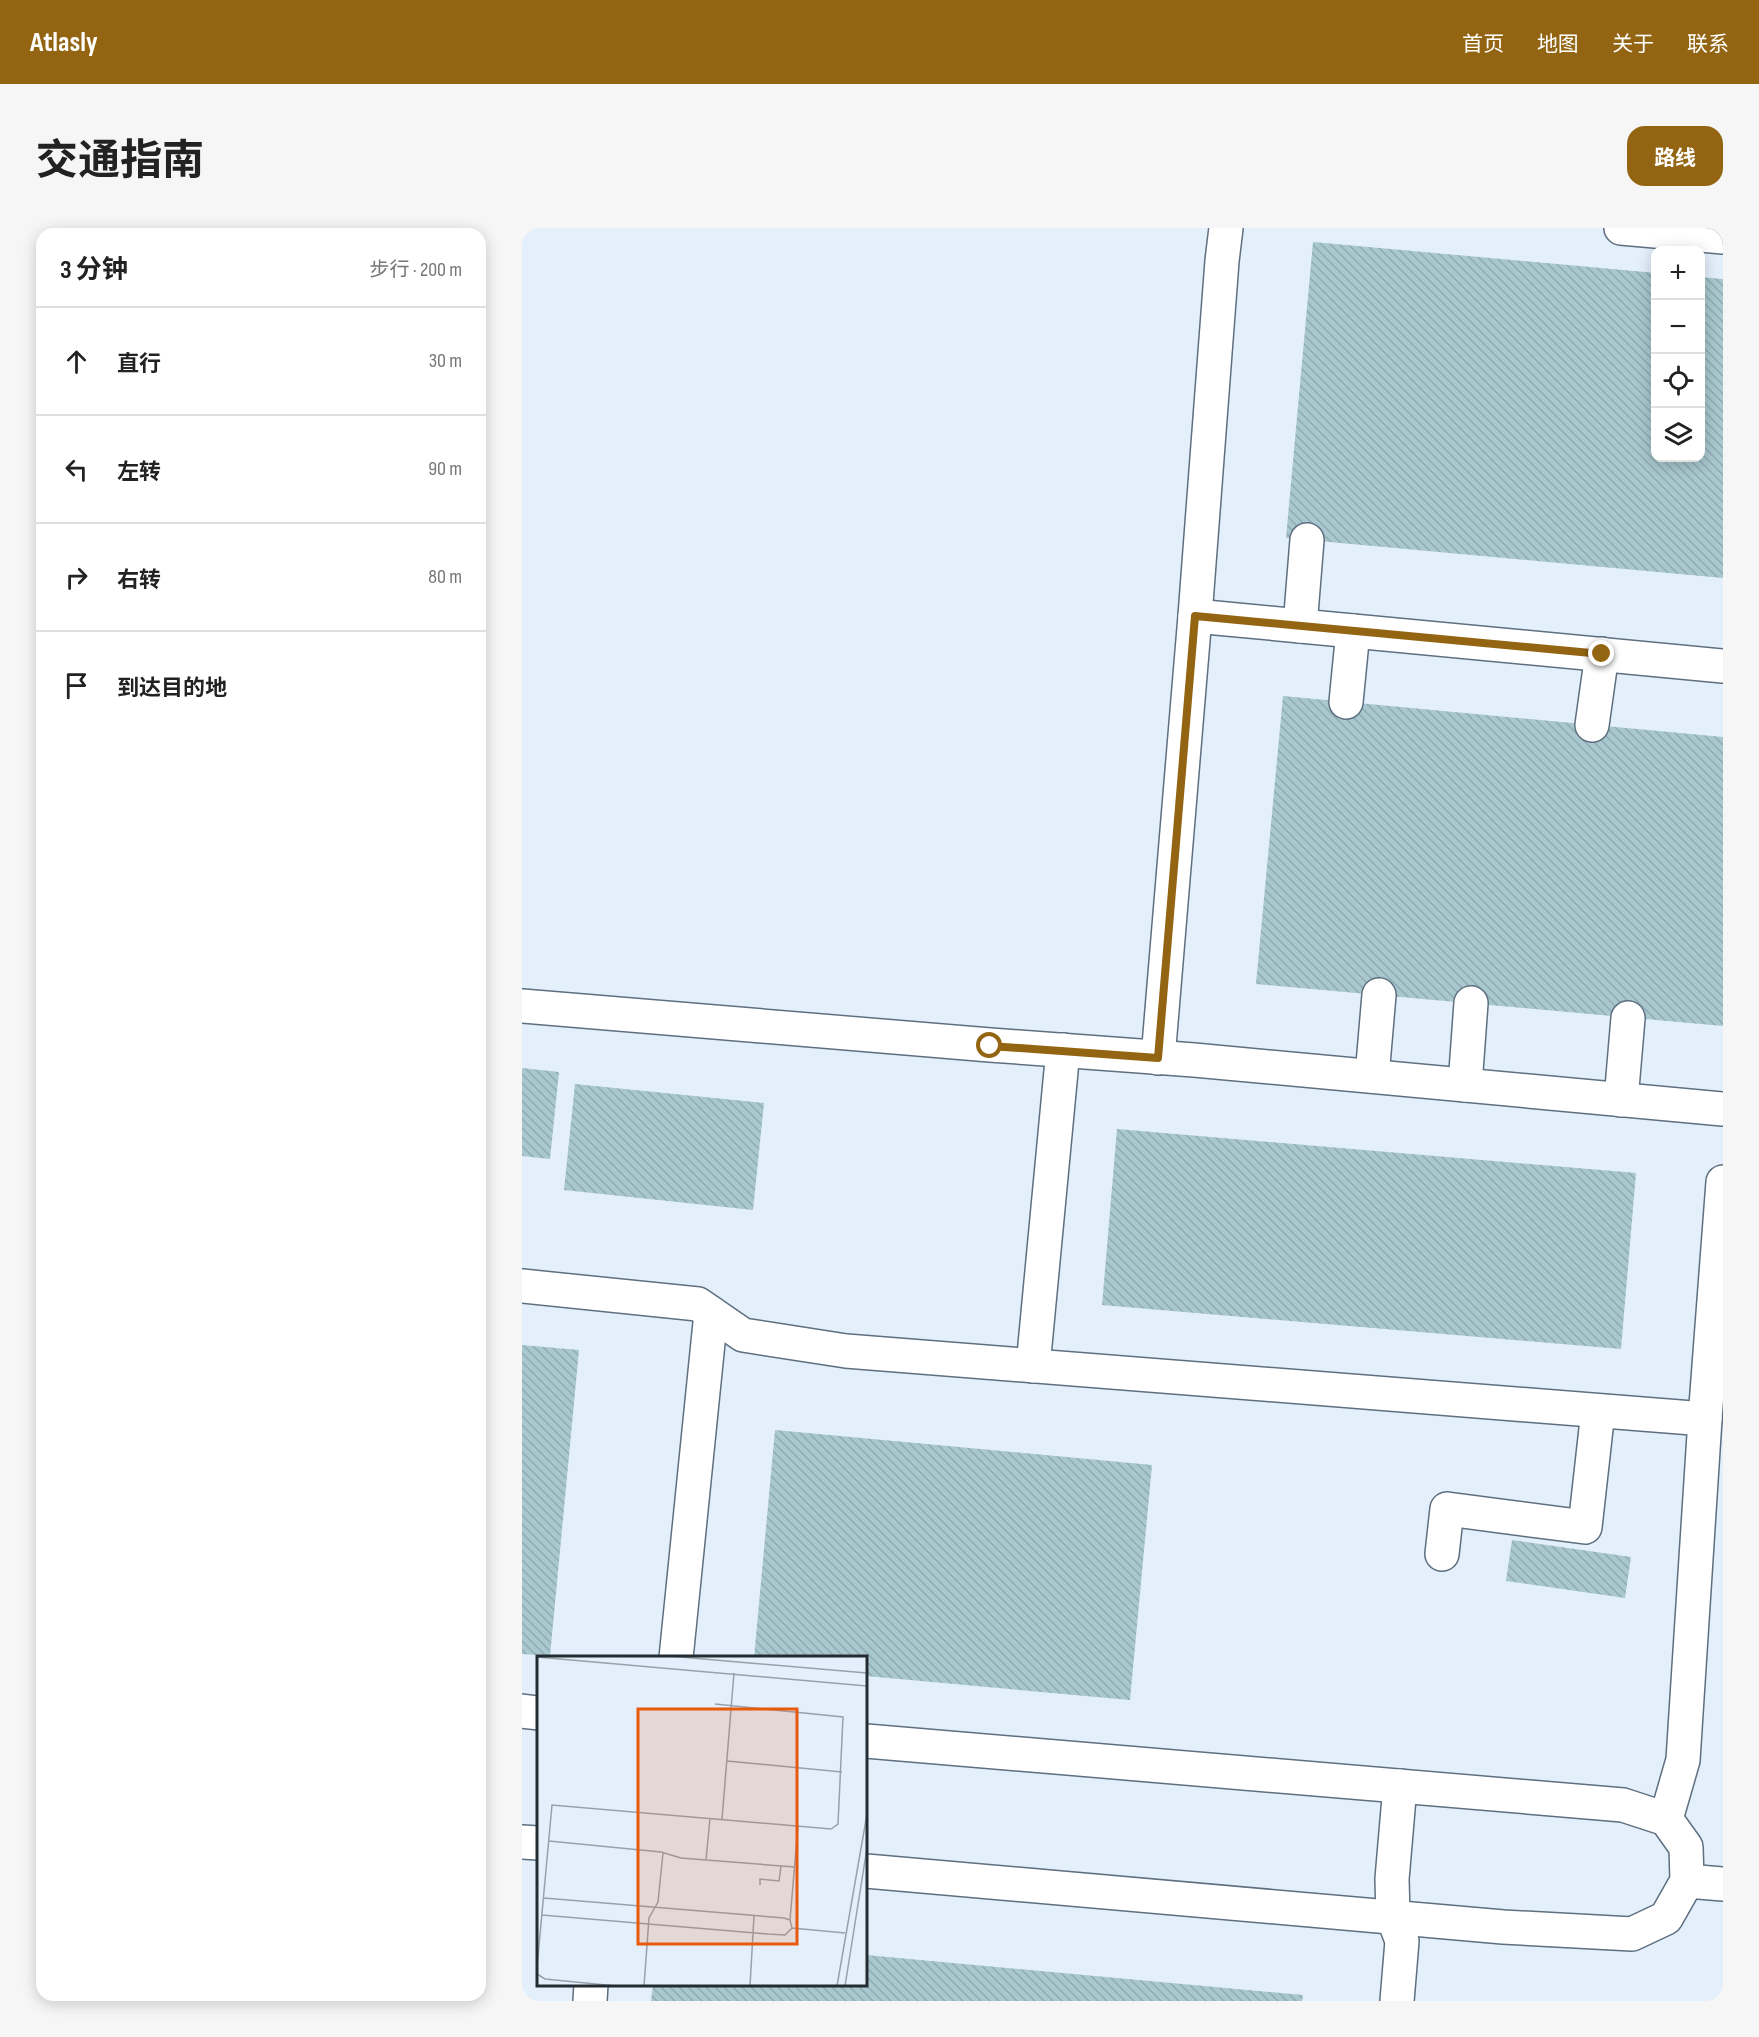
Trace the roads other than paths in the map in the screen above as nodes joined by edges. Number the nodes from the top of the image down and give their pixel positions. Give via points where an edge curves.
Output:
1 (1226, 228) edge
2 (1621, 228) edge
3 (1723, 237) edge
4 (1307, 540) dead end
5 (1195, 616) junction
6 (1300, 626) junction
7 (1353, 631) junction
8 (1602, 654) junction
9 (1723, 666) edge
10 (1346, 702) dead end
11 (1592, 725) dead end
12 (1379, 995) dead end
13 (1471, 1004) dead end
14 (522, 1006) edge
15 (1628, 1018) dead end
16 (1063, 1050) junction
17 (1158, 1058) junction
18 (1372, 1076) junction
19 (1465, 1085) junction
20 (1621, 1100) junction
21 (1723, 1109) edge
22 (1723, 1182) edge
23 (522, 1286) edge
24 (711, 1313) junction
25 (1033, 1366) junction
26 (1598, 1411) junction
27 (1705, 1419) junction
28 (1442, 1554) dead end
29 (676, 1656) edge
30 (522, 1711) edge
31 (537, 1713) edge
32 (867, 1741) edge
33 (1401, 1786) junction
34 (1666, 1819) junction
35 (522, 1842) edge
36 (537, 1843) edge
37 (867, 1871) edge
38 (1687, 1881) junction
39 (1723, 1884) edge
40 (1394, 1917) junction
41 (591, 1986) edge
42 (590, 2001) edge
43 (1397, 2001) edge

1 - 5 lane
2 - 3 lane
4 - 6 lane
5 - 6 lane
5 - 17 lane
6 - 7 lane
7 - 8 lane
7 - 10 lane
8 - 9 lane
8 - 11 lane
12 - 18 lane
13 - 19 lane
14 - 16 lane
15 - 20 lane
16 - 17 lane
16 - 25 lane
17 - 18 lane
18 - 19 lane
19 - 20 lane
20 - 21 lane
22 - 27 lane
23 - 24 lane via 698,1304
24 - 25 lane via 742,1335 846,1352
24 - 29 lane
25 - 26 lane
26 - 27 lane
26 - 28 lane via 1585,1527 1447,1509
27 - 34 lane via 1683,1760
30 - 31 lane
32 - 33 lane
33 - 34 lane via 1623,1805
33 - 40 lane via 1392,1879
34 - 38 lane via 1686,1847
35 - 36 lane
37 - 40 lane
38 - 39 lane
38 - 40 lane via 1666,1918 1632,1934
40 - 43 lane via 1402,1941
41 - 42 lane

